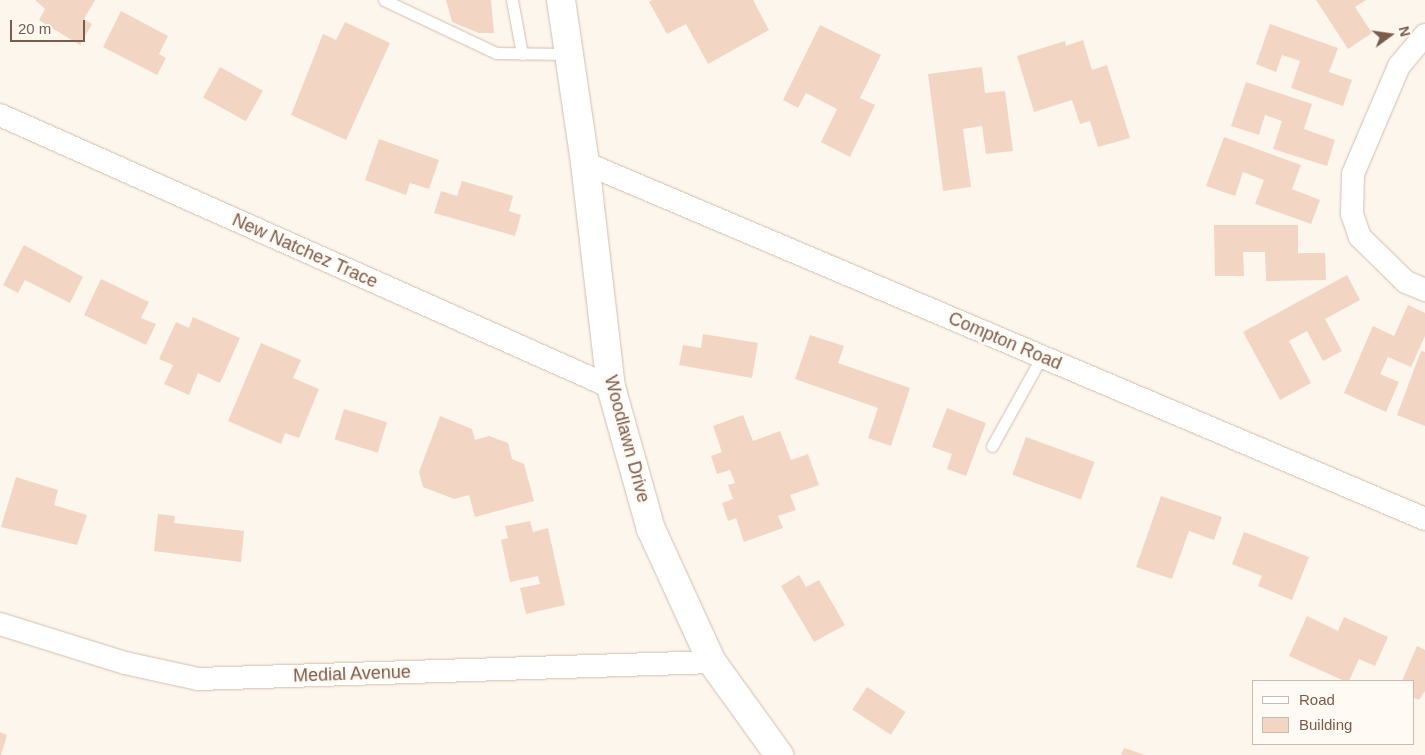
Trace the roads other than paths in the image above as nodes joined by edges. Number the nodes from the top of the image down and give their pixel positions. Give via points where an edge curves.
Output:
1 (384, 0) edge
2 (512, 0) edge
3 (560, 0) edge
4 (1425, 35) edge
5 (522, 54) junction
6 (566, 54) junction
7 (0, 115) edge
8 (585, 163) junction
9 (1425, 290) edge
10 (1042, 356) junction
11 (611, 388) junction
12 (992, 446) dead end
13 (1425, 519) edge
14 (0, 624) edge
15 (712, 662) junction
16 (779, 755) edge

1 - 5 lane via 496,53
2 - 5 lane
3 - 6 main road, Woodlawn Drive
4 - 9 street via 1399,66 1353,174 1352,214 1360,237 1406,282
5 - 6 lane
6 - 8 main road, Woodlawn Drive
7 - 11 street, New Natchez Trace
8 - 10 street, Compton Road
8 - 11 main road, Woodlawn Drive
10 - 12 lane
10 - 13 street, Compton Road
11 - 15 main road, Woodlawn Drive via 651,529
14 - 15 street, Medial Avenue via 124,663 198,679
15 - 16 main road, Woodlawn Drive

